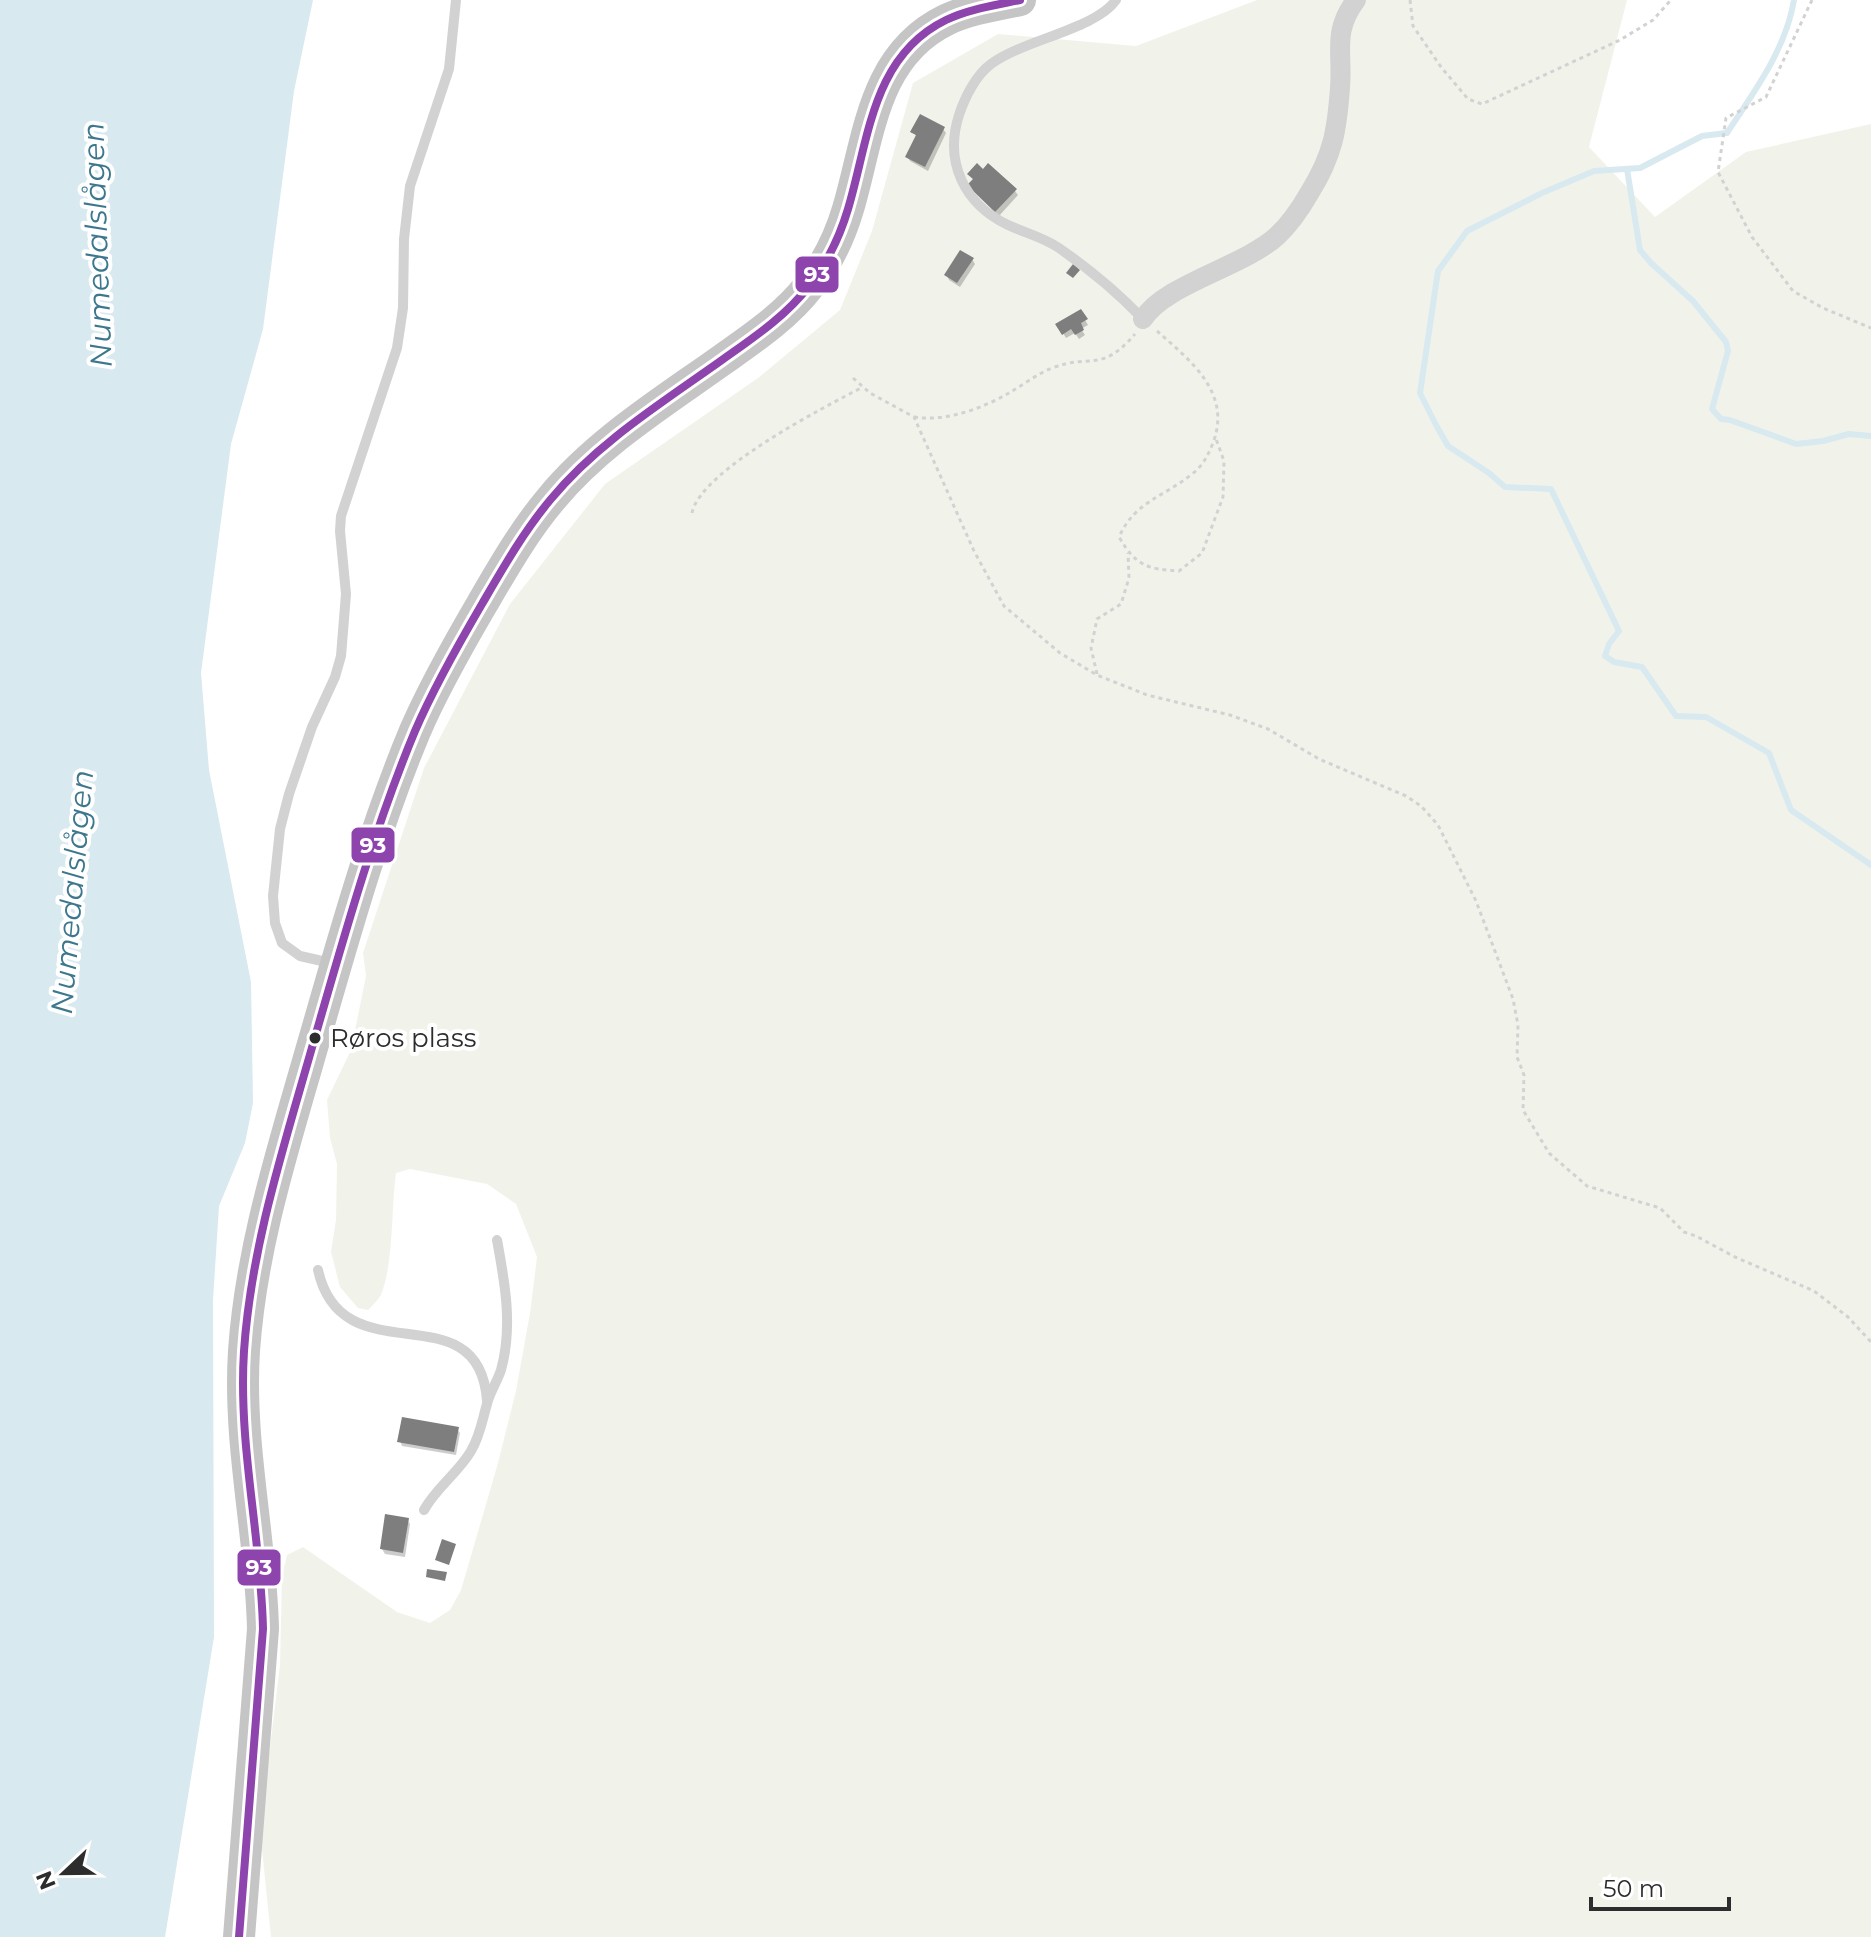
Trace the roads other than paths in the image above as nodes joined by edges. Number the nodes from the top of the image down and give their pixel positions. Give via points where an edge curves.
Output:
1 (456, 0) edge
2 (1020, 0) edge
3 (1116, 0) edge
4 (1356, 0) edge
5 (1143, 319) joint
6 (336, 965) junction
7 (497, 1240) dead end
8 (318, 1270) dead end
9 (487, 1402) junction
10 (424, 1510) dead end
11 (239, 1937) edge

1 - 6 lane via 449,69 410,186 397,348 341,516 346,594 341,656 289,794 277,854 273,896 278,936 293,953
2 - 6 main road via 942,22 906,51 871,114 834,246 804,292 759,334 603,448 553,496 527,530 452,655 415,731
3 - 5 lane via 1095,17 986,68 963,103 953,151 963,187 974,202 1007,225 1060,248
4 - 5 street via 1339,30 1341,84 1334,147 1310,192 1278,236 1163,298
6 - 11 main road via 273,1185 248,1304 245,1437 263,1629
7 - 9 lane via 506,1285 506,1347
8 - 9 lane via 332,1302 361,1324 381,1332 438,1338 465,1350 482,1370
9 - 10 lane via 470,1453

